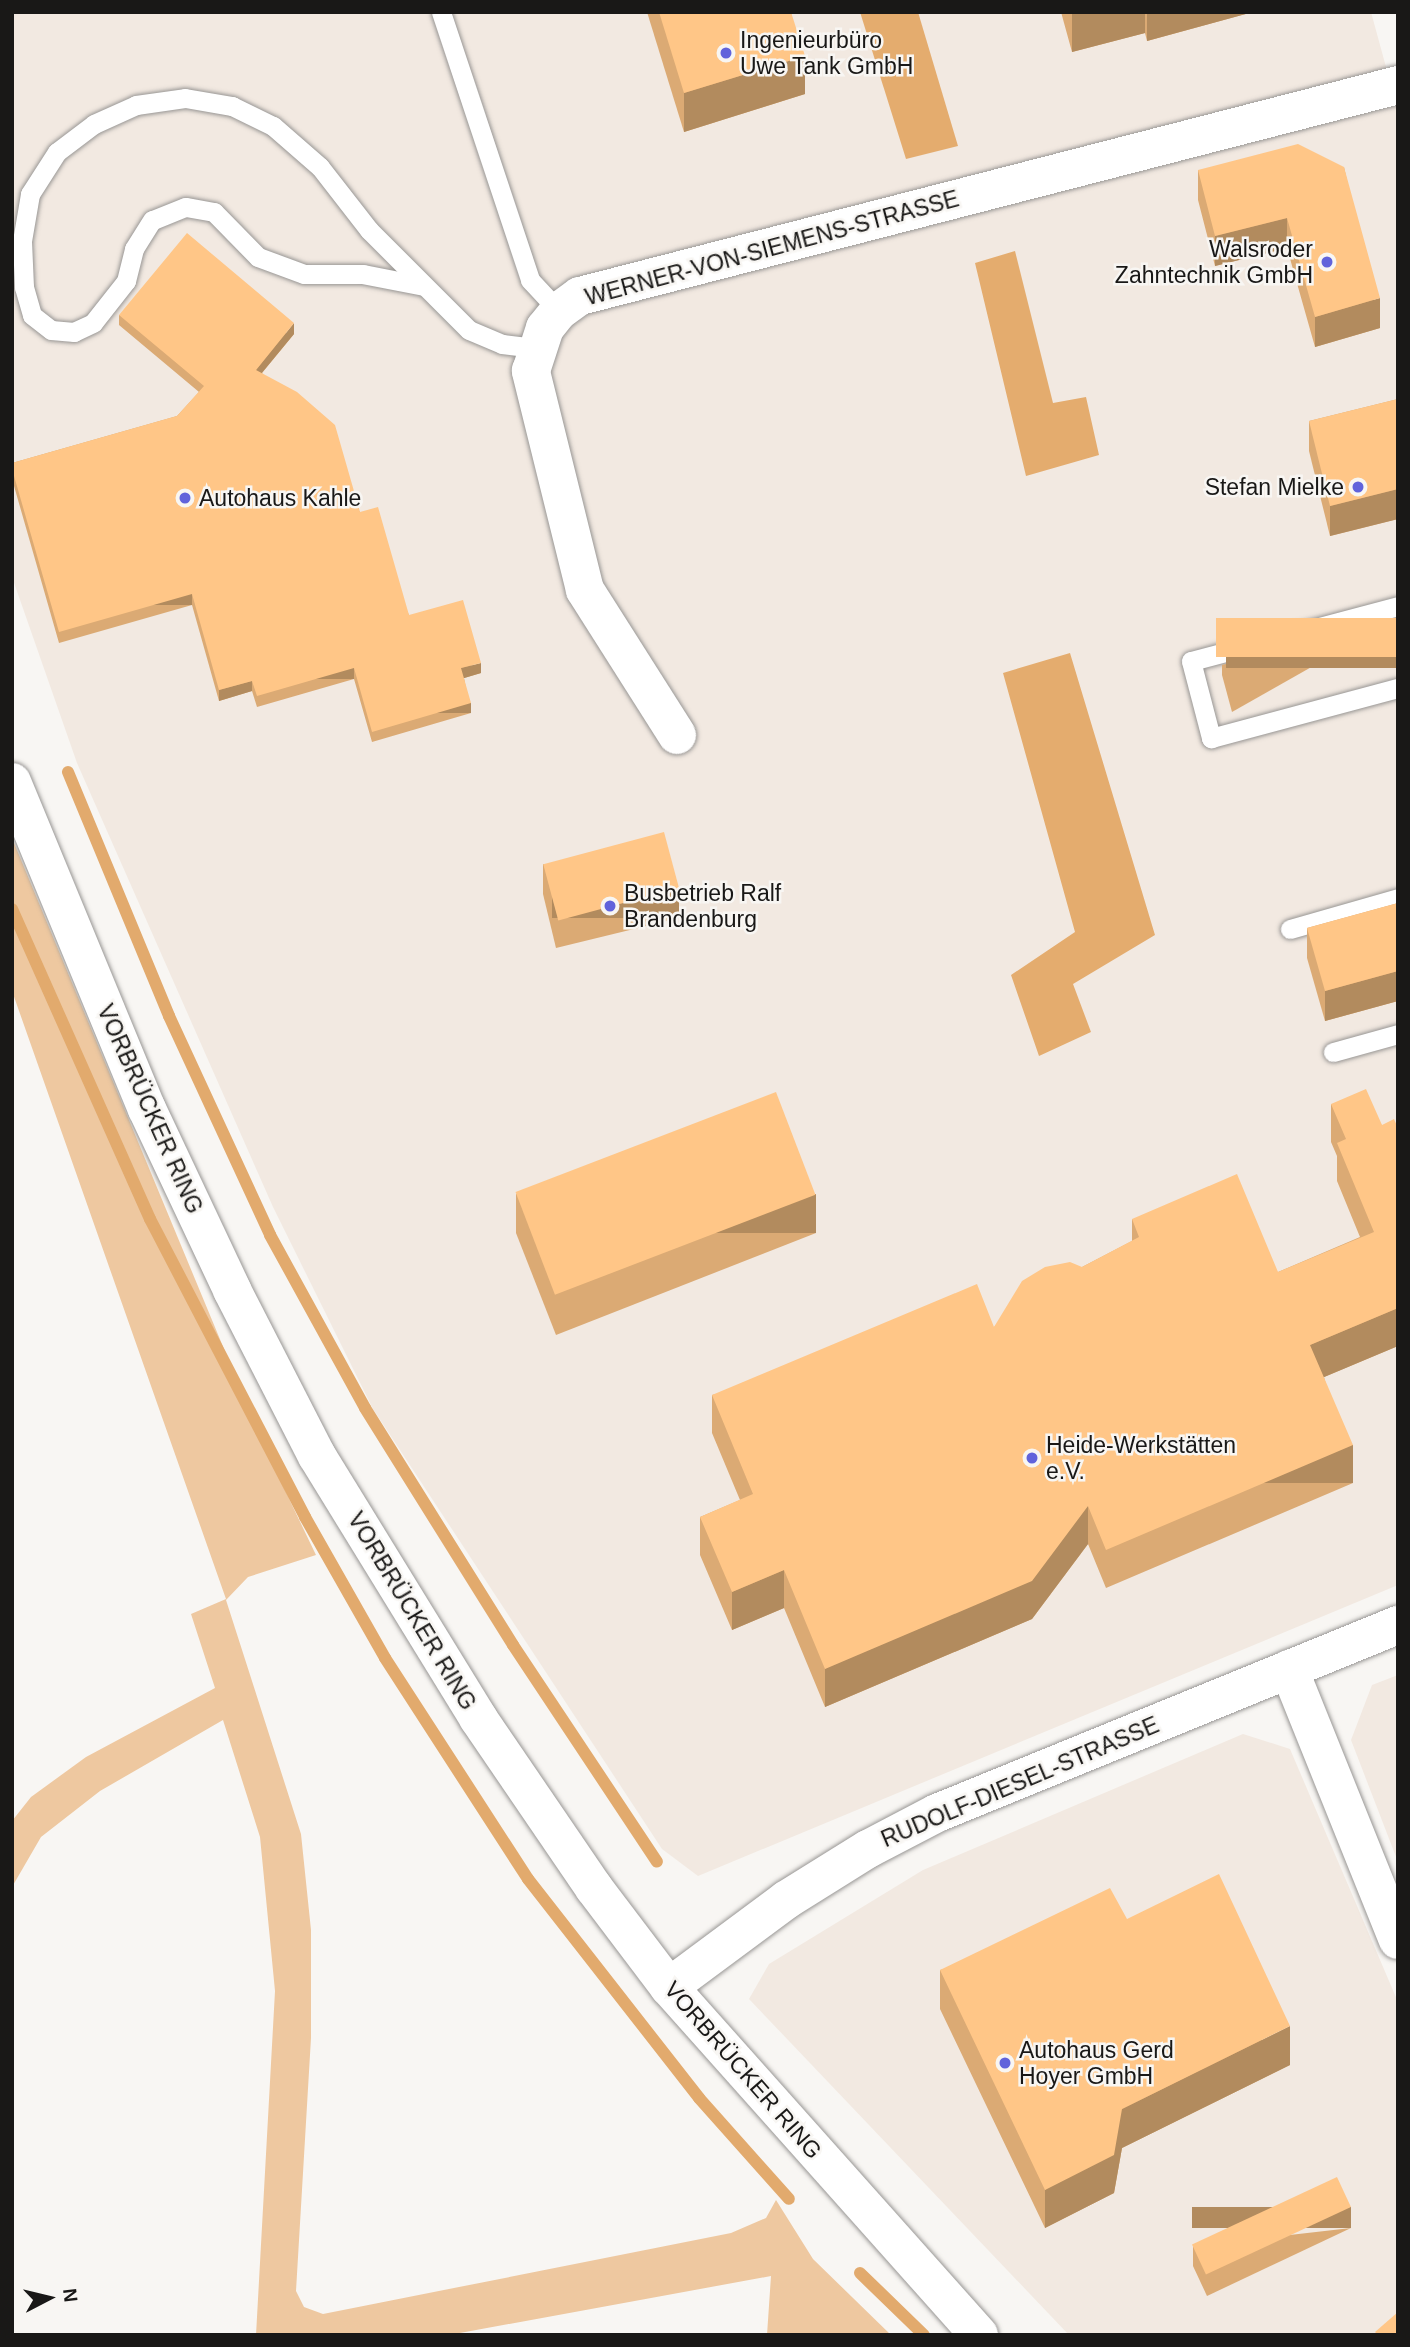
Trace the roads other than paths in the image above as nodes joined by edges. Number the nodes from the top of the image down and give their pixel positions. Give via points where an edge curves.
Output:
1 (441, 12) edge
2 (1398, 85) edge
3 (424, 286) junction
4 (559, 311) junction
5 (535, 348) junction
6 (1398, 606) edge
7 (1398, 688) edge
8 (677, 735) dead end
9 (12, 782) edge
10 (1398, 898) edge
11 (1290, 929) dead end
12 (1398, 1034) edge
13 (1333, 1052) dead end
14 (1398, 1625) edge
15 (1289, 1669) junction
16 (1398, 1940) edge
17 (669, 1987) junction
18 (979, 2335) edge

1 - 4 lane via 530,280
2 - 4 street, WERNER-VON-SIEMENS-STRASSE via 580,296
3 - 3 lane via 369,230 320,167 273,126 232,106 185,98 136,105 94,124 57,152 30,194 22,241 24,287 32,315 51,330 74,332 93,323 126,281 134,249 152,220 185,207 214,212 258,257 304,274 363,274
3 - 5 lane via 469,330 502,344
4 - 5 street, WERNER-VON-SIEMENS-STRASSE
5 - 8 street, WERNER-VON-SIEMENS-STRASSE via 531,371 535,397 585,590
6 - 7 lane via 1191,662 1212,738
9 - 17 street, VORBRÜCKER RING via 147,1109 317,1456 478,1718 594,1888
10 - 11 lane
12 - 13 lane
14 - 15 street, RUDOLF-DIESEL-STRASSE
15 - 16 street
15 - 17 street, RUDOLF-DIESEL-STRASSE via 914,1825 786,1900
17 - 18 street, VORBRÜCKER RING

